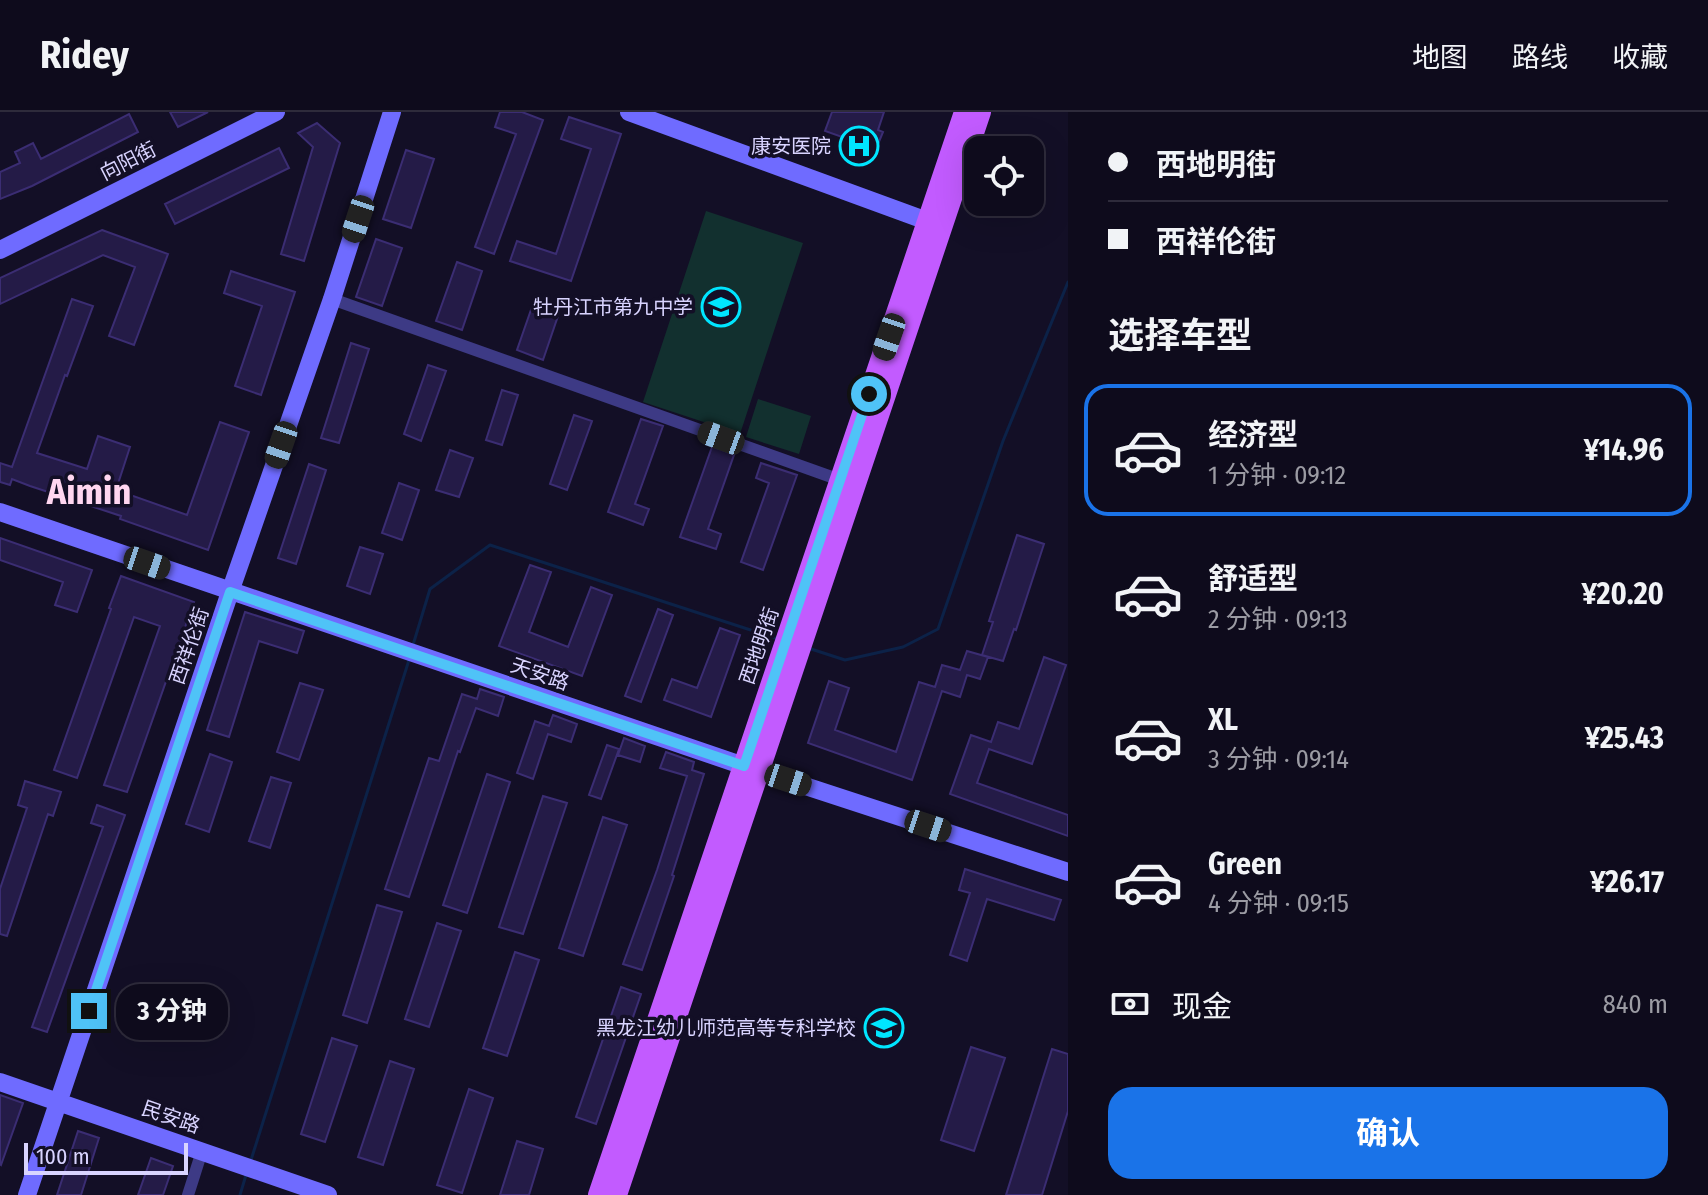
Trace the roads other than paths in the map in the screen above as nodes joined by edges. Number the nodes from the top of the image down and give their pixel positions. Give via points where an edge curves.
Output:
1 (276, 112) edge
2 (392, 112) edge
3 (629, 112) edge
4 (964, 112) edge
5 (981, 112) edge
6 (935, 224) junction
7 (0, 250) edge
8 (332, 299) junction
9 (840, 480) junction
10 (0, 512) edge
11 (230, 592) junction
12 (752, 768) junction
13 (1068, 872) edge
14 (0, 1082) edge
15 (59, 1101) junction
16 (202, 1151) junction
17 (27, 1195) edge
18 (188, 1195) edge
19 (328, 1195) edge
20 (598, 1195) edge
21 (617, 1195) edge

1 - 7 street, 向阳街
2 - 8 street, 西祥伦街
3 - 6 street
4 - 6 main road, 西地明街
5 - 6 main road, 西地明街
6 - 9 main road, 西地明街
6 - 12 main road, 西地明街
8 - 9 street
8 - 11 street, 西祥伦街
9 - 12 main road, 西地明街
10 - 11 street, 天安路
11 - 12 street, 天安路
11 - 15 street, 西祥伦街
12 - 13 street, 天安路
12 - 20 main road, 西地明街
12 - 21 main road, 西地明街
14 - 15 street, 民安路
15 - 16 street, 民安路
15 - 17 street, 西祥伦街
16 - 18 street
16 - 19 street, 民安路

